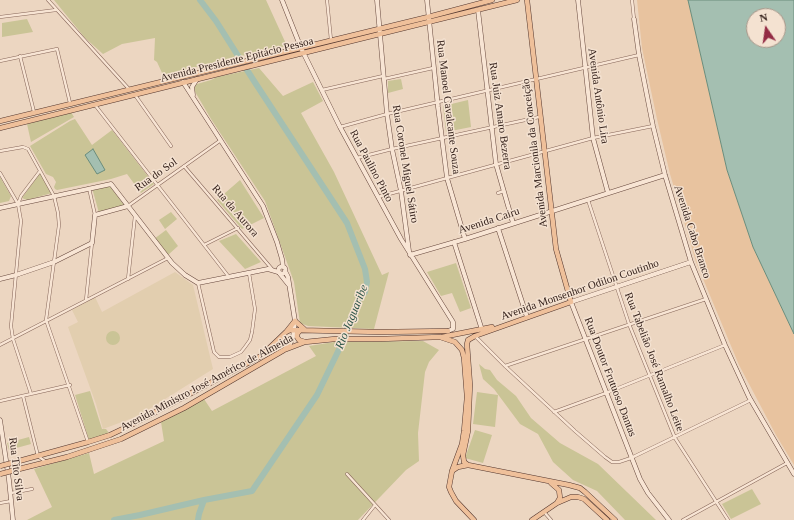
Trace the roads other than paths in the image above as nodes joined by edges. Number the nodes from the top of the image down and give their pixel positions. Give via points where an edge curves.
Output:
1 (48, 0) edge
2 (282, 0) edge
3 (328, 0) edge
4 (376, 0) edge
5 (427, 0) edge
6 (492, 0) edge
7 (517, 0) edge
8 (527, 0) edge
9 (578, 0) edge
10 (632, 0) edge
11 (477, 2) edge
12 (56, 10) junction
13 (478, 10) junction
14 (0, 17) edge
15 (428, 17) junction
16 (634, 19) joint
17 (429, 22) junction
18 (379, 31) junction
19 (331, 40) junction
20 (300, 48) junction
21 (303, 53) junction
22 (639, 55) junction
23 (20, 56) junction
24 (0, 61) edge
25 (433, 68) junction
26 (585, 68) junction
27 (384, 77) junction
28 (197, 79) junction
29 (536, 79) junction
30 (183, 82) junction
31 (130, 90) junction
32 (322, 90) junction
33 (486, 90) junction
34 (135, 94) junction
35 (193, 95) junction
36 (437, 103) junction
37 (70, 104) junction
38 (95, 105) junction
39 (34, 113) junction
40 (387, 114) junction
41 (540, 117) junction
42 (0, 121) edge
43 (653, 126) junction
44 (340, 127) junction
45 (491, 127) junction
46 (0, 128) edge
47 (441, 138) junction
48 (593, 138) junction
49 (222, 140) junction
50 (171, 146) dead end
51 (392, 149) junction
52 (0, 151) edge
53 (544, 151) junction
54 (357, 158) junction
55 (496, 164) junction
56 (184, 166) junction
57 (40, 171) junction
58 (0, 173) edge
59 (665, 175) junction
60 (448, 178) junction
61 (158, 185) junction
62 (89, 188) junction
63 (401, 191) junction
64 (504, 191) junction
65 (498, 193) dead end
66 (608, 193) junction
67 (54, 196) junction
68 (378, 197) junction
69 (588, 199) junction
70 (18, 204) junction
71 (128, 206) junction
72 (0, 208) edge
73 (550, 211) junction
74 (95, 215) junction
75 (135, 216) junction
76 (513, 223) junction
77 (238, 228) junction
78 (498, 228) junction
79 (401, 239) junction
80 (464, 239) junction
81 (408, 240) junction
82 (454, 242) junction
83 (92, 243) junction
84 (204, 245) junction
85 (410, 255) junction
86 (168, 258) junction
87 (54, 262) junction
88 (691, 262) junction
89 (271, 268) junction
90 (283, 268) junction
91 (249, 272) junction
92 (279, 273) junction
93 (16, 275) junction
94 (229, 277) junction
95 (0, 279) edge
96 (128, 279) junction
97 (198, 283) junction
98 (288, 284) junction
99 (616, 286) junction
100 (706, 299) junction
101 (86, 300) junction
102 (571, 302) junction
103 (527, 317) junction
104 (46, 320) junction
105 (295, 321) junction
106 (629, 324) junction
107 (505, 325) junction
108 (295, 329) junction
109 (303, 329) junction
110 (482, 330) junction
111 (448, 331) joint
112 (286, 332) junction
113 (475, 336) junction
114 (440, 337) junction
115 (12, 339) junction
116 (586, 339) junction
117 (305, 342) junction
118 (0, 345) edge
119 (725, 345) junction
120 (286, 349) junction
121 (270, 350) junction
122 (505, 366) junction
123 (648, 375) junction
124 (70, 386) junction
125 (606, 393) junction
126 (32, 394) junction
127 (23, 396) junction
128 (751, 400) junction
129 (0, 402) edge
130 (554, 412) junction
131 (0, 420) edge
132 (675, 438) junction
133 (88, 442) junction
134 (38, 456) junction
135 (631, 458) junction
136 (46, 462) junction
137 (787, 463) junction
138 (468, 465) junction
139 (0, 466) edge
140 (452, 471) junction
141 (0, 474) edge
142 (347, 474) dead end
143 (794, 474) edge
144 (545, 481) junction
145 (32, 489) dead end
146 (11, 493) junction
147 (12, 501) junction
148 (716, 501) junction
149 (0, 503) edge
150 (557, 503) junction
151 (376, 505) junction
152 (544, 512) junction
153 (13, 520) edge
154 (363, 520) edge
155 (389, 520) edge
156 (474, 520) edge
157 (532, 520) edge
158 (551, 520) edge
159 (607, 520) edge
160 (615, 520) edge
161 (669, 520) edge
162 (683, 520) edge
163 (728, 520) edge

1 - 12 street
2 - 20 main road, Rua Paulino Pinto
3 - 19 street
4 - 18 main road, Rua Coronel Miguel Sátiro
5 - 15 main road, Rua Manoel Cavalcante Souza
6 - 11 main road, Avenida Presidente Epitácio Pessoa
7 - 13 main road, Avenida Presidente Epitácio Pessoa
8 - 29 main road, Avenida Marcionila da Conceição
9 - 26 main road, Avenida Antônio Lira
10 - 16 street, Avenida Cabo Branco
11 - 13 main road
11 - 15 main road, Avenida Presidente Epitácio Pessoa
12 - 14 street
12 - 31 street
13 - 17 main road, Avenida Presidente Epitácio Pessoa
13 - 33 main road, Rua Juiz Amaro Bezerra
15 - 17 main road, Rua Manoel Cavalcante Souza
15 - 18 main road, Avenida Presidente Epitácio Pessoa
16 - 22 main road, Avenida Cabo Branco
17 - 18 main road, Avenida Presidente Epitácio Pessoa
17 - 25 main road, Rua Manoel Cavalcante Souza
18 - 19 main road, Avenida Presidente Epitácio Pessoa
18 - 21 main road, Avenida Presidente Epitácio Pessoa
18 - 27 main road, Rua Coronel Miguel Sátiro
19 - 20 main road, Avenida Presidente Epitácio Pessoa
20 - 21 main road, Rua Paulino Pinto
20 - 31 main road, Avenida Presidente Epitácio Pessoa
21 - 28 main road, Avenida Presidente Epitácio Pessoa
21 - 32 main road, Rua Paulino Pinto
22 - 26 street
22 - 43 main road, Avenida Cabo Branco
23 - 24 street
23 - 37 street via 57,48
23 - 39 street
25 - 27 street
25 - 36 main road, Rua Manoel Cavalcante Souza
26 - 29 street
26 - 48 main road, Avenida Antônio Lira
27 - 32 street
27 - 40 main road, Rua Coronel Miguel Sátiro
28 - 30 main road, Avenida Presidente Epitácio Pessoa
28 - 35 main road via 192,87
29 - 33 street
29 - 41 main road, Avenida Marcionila da Conceição
30 - 34 main road, Avenida Presidente Epitácio Pessoa
30 - 35 main road
31 - 37 main road, Avenida Presidente Epitácio Pessoa
32 - 44 main road, Rua Paulino Pinto
33 - 36 street
33 - 45 main road, Rua Juiz Amaro Bezerra
34 - 38 main road, Avenida Presidente Epitácio Pessoa
34 - 50 street
35 - 49 main road
36 - 40 street
36 - 47 main road, Rua Manoel Cavalcante Souza
37 - 39 main road, Avenida Presidente Epitácio Pessoa
38 - 46 main road, Avenida Presidente Epitácio Pessoa
38 - 61 street
39 - 42 main road, Avenida Presidente Epitácio Pessoa
40 - 44 street
40 - 51 main road, Rua Coronel Miguel Sátiro
41 - 45 street
41 - 53 main road, Avenida Marcionila da Conceição
43 - 48 street
43 - 59 main road, Avenida Cabo Branco
44 - 54 main road, Rua Paulino Pinto
45 - 47 street
45 - 55 main road, Rua Juiz Amaro Bezerra
47 - 51 street
47 - 60 main road, Rua Manoel Cavalcante Souza
48 - 53 street
48 - 66 main road, Avenida Antônio Lira
49 - 56 street, Rua do Sol
49 - 90 main road via 263,206 277,242
51 - 54 street
51 - 63 main road, Rua Coronel Miguel Sátiro
52 - 57 street via 25,147
53 - 55 street
53 - 73 main road, Avenida Marcionila da Conceição
54 - 68 main road, Rua Paulino Pinto
55 - 60 street
55 - 64 main road, Rua Juiz Amaro Bezerra
56 - 61 street, Rua do Sol
56 - 77 street, Rua da Aurora
57 - 67 street
57 - 70 street
58 - 70 street
59 - 66 main road, Avenida Cairu
59 - 88 main road, Avenida Cabo Branco
60 - 63 street
60 - 80 main road, Rua Manoel Cavalcante Souza
61 - 71 street, Rua do Sol
61 - 84 street
62 - 67 main road
62 - 71 main road via 111,184
62 - 74 street
63 - 68 street
63 - 81 main road, Rua Coronel Miguel Sátiro
64 - 65 street
64 - 76 main road, Rua Juiz Amaro Bezerra
66 - 69 main road, Avenida Cairu
67 - 70 main road
67 - 87 street via 59,218
68 - 79 main road, Rua Paulino Pinto
69 - 73 main road, Avenida Cairu
69 - 99 street, Rua Tabelião José Ramalho Leite
70 - 72 main road
70 - 93 street via 21,227
71 - 74 main road, Rua do Sol
71 - 75 main road
73 - 76 main road, Avenida Cairu
73 - 102 main road, Avenida Marcionila da Conceição via 556,249
74 - 83 main road
75 - 86 main road
75 - 96 street
76 - 78 main road, Avenida Cairu
77 - 84 street
77 - 89 street, Rua da Aurora
78 - 80 main road, Avenida Cairu
78 - 103 main road
79 - 81 main road
79 - 85 main road, Rua Paulino Pinto
80 - 82 main road, Avenida Cairu
81 - 85 main road, Rua Coronel Miguel Sátiro
82 - 85 main road, Avenida Cairu
82 - 110 main road
83 - 87 main road
83 - 101 street
84 - 94 street
85 - 111 main road, Rua Paulino Pinto via 453,322 453,329
86 - 96 street
86 - 97 main road via 177,269
87 - 93 main road
87 - 104 street
88 - 99 main road, Avenida Monsenhor Odilon Coutinho
88 - 100 main road, Avenida Cabo Branco
89 - 90 main road
89 - 91 main road
89 - 92 main road
90 - 92 main road via 284,273
90 - 98 main road via 288,276
91 - 94 main road
91 - 97 street via 255,309 252,332 246,347 230,357 219,357 214,352
92 - 98 main road
93 - 95 main road
93 - 115 street via 10,320
94 - 97 main road
96 - 101 street
98 - 105 main road
99 - 102 main road, Avenida Monsenhor Odilon Coutinho
99 - 106 street, Rua Tabelião José Ramalho Leite
100 - 106 street
100 - 119 main road, Avenida Cabo Branco
101 - 104 street
102 - 103 main road, Avenida Monsenhor Odilon Coutinho
102 - 116 main road, Rua Doutor Frutuoso Dantas
103 - 107 main road, Avenida Monsenhor Odilon Coutinho
104 - 115 street
104 - 124 street
105 - 108 main road
105 - 109 main road
105 - 112 main road
106 - 116 street
106 - 123 street, Rua Tabelião José Ramalho Leite
107 - 110 main road
107 - 113 main road, Avenida Monsenhor Odilon Coutinho
108 - 109 main road, Avenida Ministro José Américo de Almeida
108 - 112 main road, Avenida Ministro José Américo de Almeida
108 - 120 main road
109 - 111 main road, Avenida Ministro José Américo de Almeida
109 - 117 main road via 297,337
110 - 114 main road
112 - 121 main road, Avenida Ministro José Américo de Almeida
113 - 122 street
113 - 138 main road via 469,338 467,344 470,385 468,431 463,460
114 - 117 main road, Avenida Ministro José Américo de Almeida
114 - 140 main road, Avenida Ministro José Américo de Almeida via 460,346 466,369 464,431
115 - 118 street
115 - 126 street
116 - 122 street
116 - 125 main road, Rua Doutor Frutuoso Dantas
117 - 120 main road, Avenida Ministro José Américo de Almeida
119 - 123 street
119 - 128 main road, Avenida Cabo Branco
120 - 121 main road via 289,342 284,339
120 - 136 main road, Avenida Ministro José Américo de Almeida via 184,408 121,439
121 - 133 main road, Avenida Ministro José Américo de Almeida via 133,424
122 - 130 street
123 - 125 street
123 - 132 street, Rua Tabelião José Ramalho Leite
124 - 126 street
124 - 133 street
125 - 130 street
125 - 135 main road, Rua Doutor Frutuoso Dantas
126 - 127 street
127 - 129 street
127 - 134 street
128 - 132 street
128 - 137 main road, Avenida Cabo Branco
130 - 135 street via 609,460 619,462
131 - 146 main road, Rua Tito Silva
132 - 135 street
132 - 148 street, Rua Tabelião José Ramalho Leite
133 - 134 main road, Avenida Ministro José Américo de Almeida
134 - 136 street
134 - 139 main road, Avenida Ministro José Américo de Almeida, bridge
135 - 161 main road, Rua Doutor Frutuoso Dantas via 644,487
136 - 141 main road, Avenida Ministro José Américo de Almeida, bridge
137 - 143 main road, Avenida Cabo Branco
137 - 148 street
138 - 140 main road
138 - 144 main road
140 - 156 main road via 449,487 453,497
142 - 151 street
144 - 150 main road via 559,490 560,498
144 - 160 main road via 580,488
145 - 146 street
146 - 147 main road, Rua Tito Silva
147 - 149 street
147 - 153 main road, Rua Tito Silva
148 - 162 street
148 - 163 street, Rua Tabelião José Ramalho Leite
150 - 152 main road
150 - 159 main road via 566,498 578,497
151 - 154 street
151 - 155 street
152 - 157 main road
152 - 158 street

